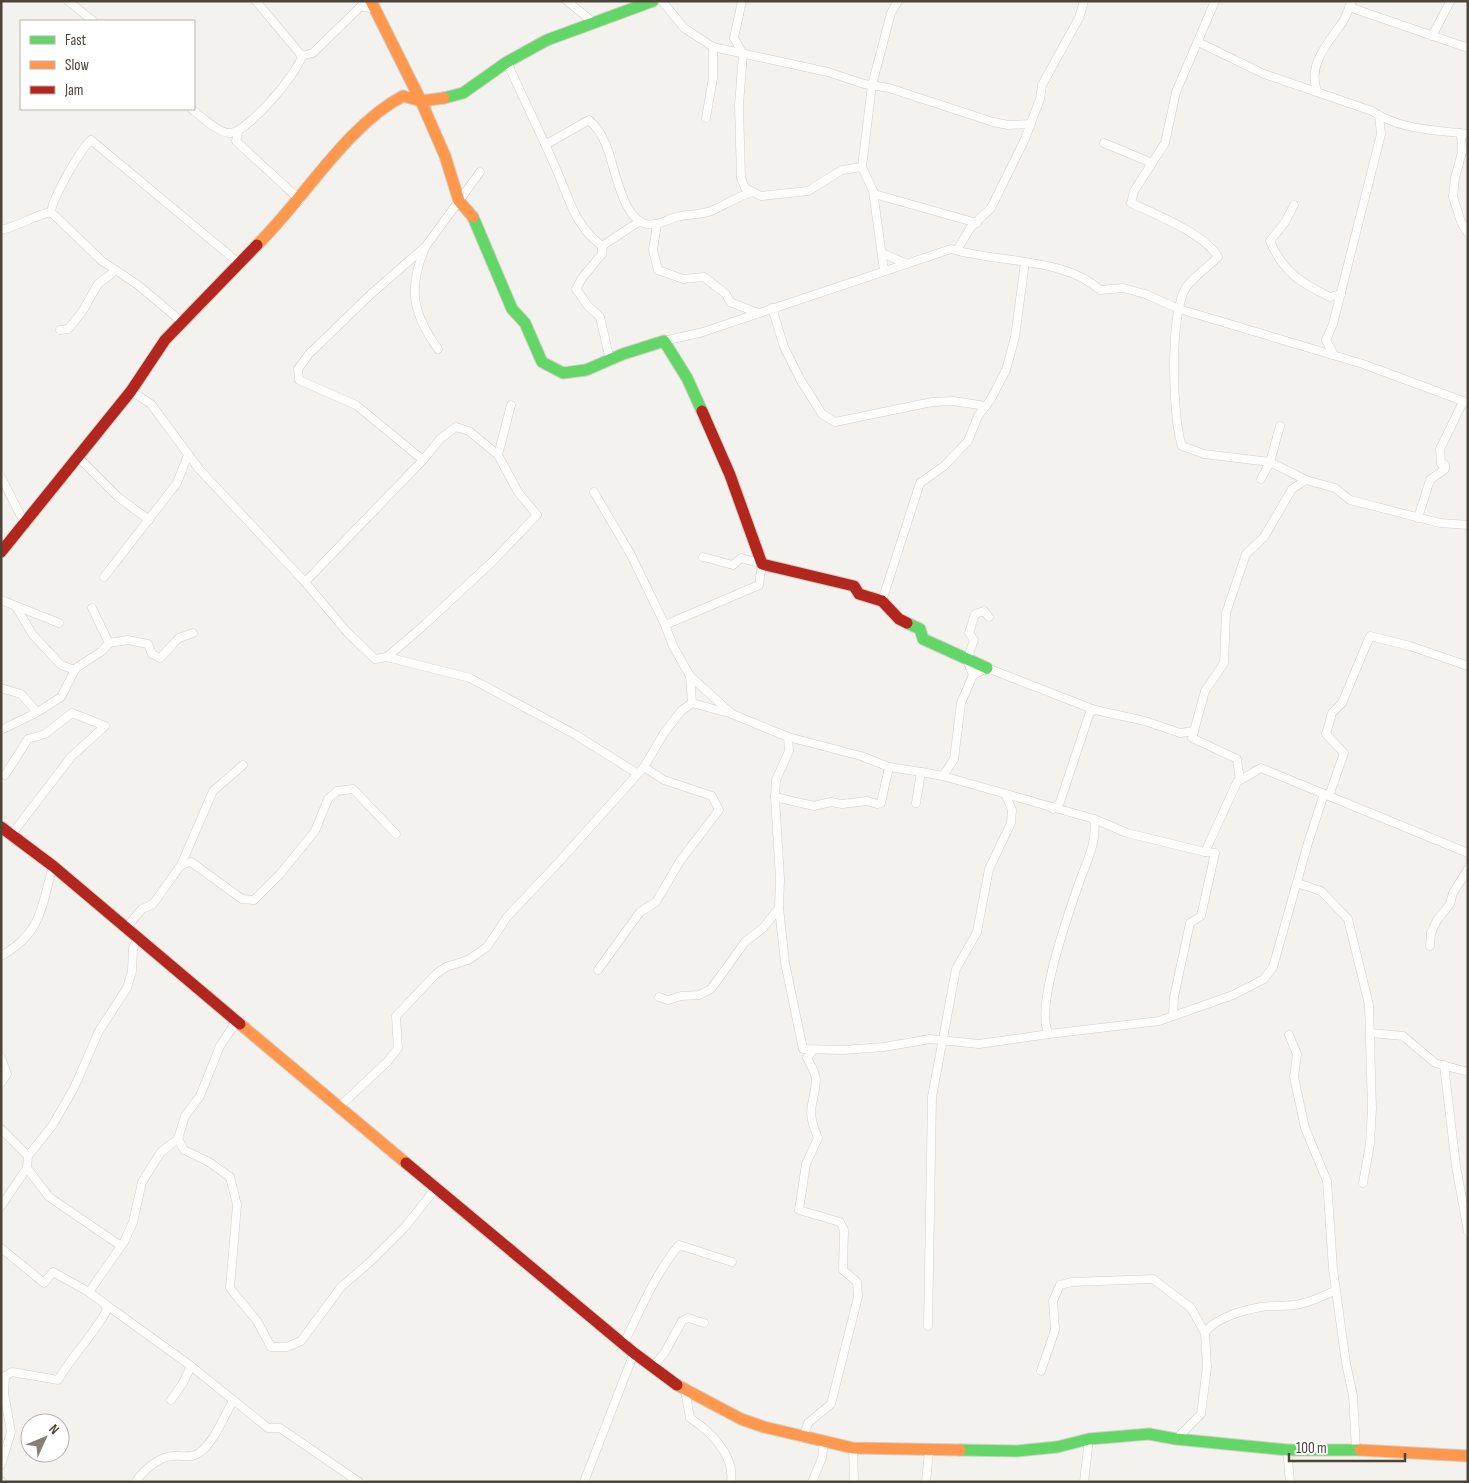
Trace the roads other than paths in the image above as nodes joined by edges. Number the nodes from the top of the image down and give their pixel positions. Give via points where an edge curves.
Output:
1 (68, 1) edge
2 (256, 1) edge
3 (566, 1) edge
4 (653, 1) edge
5 (662, 1) edge
6 (742, 1) edge
7 (898, 1) edge
8 (1084, 1) edge
9 (1216, 1) edge
10 (1450, 2) edge
11 (1350, 4) edge
12 (373, 5) edge
13 (92, 20) edge
14 (594, 23) junction
15 (1432, 36) junction
16 (1198, 42) junction
17 (713, 47) junction
18 (1468, 48) edge
19 (743, 54) junction
20 (302, 56) junction
21 (507, 62) junction
22 (872, 86) junction
23 (1317, 91) junction
24 (421, 101) junction
25 (193, 110) edge
26 (1378, 115) junction
27 (706, 118) dead end
28 (1030, 124) junction
29 (238, 132) junction
30 (227, 134) junction
31 (1464, 134) edge
32 (236, 141) junction
33 (1104, 143) dead end
34 (545, 145) junction
35 (1152, 163) junction
36 (862, 167) junction
37 (480, 172) dead end
38 (753, 192) junction
39 (874, 194) junction
40 (300, 200) junction
41 (459, 201) junction
42 (1294, 205) dead end
43 (51, 212) junction
44 (640, 222) junction
45 (977, 223) junction
46 (657, 224) junction
47 (1, 230) edge
48 (1468, 233) edge
49 (426, 246) junction
50 (602, 246) junction
51 (956, 250) junction
52 (882, 253) junction
53 (1025, 262) junction
54 (240, 264) junction
55 (907, 264) junction
56 (116, 271) junction
57 (884, 271) junction
58 (1341, 294) junction
59 (772, 308) junction
60 (1179, 309) junction
61 (758, 313) junction
62 (182, 322) junction
63 (60, 330) dead end
64 (664, 341) junction
65 (438, 349) dead end
66 (1334, 355) junction
67 (610, 360) junction
68 (131, 391) junction
69 (1465, 402) edge
70 (510, 405) dead end
71 (986, 406) junction
72 (1280, 426) dead end
73 (188, 455) junction
74 (498, 455) junction
75 (78, 457) junction
76 (423, 460) junction
77 (1270, 462) junction
78 (1, 477) edge
79 (1261, 478) dead end
80 (1306, 480) junction
81 (594, 492) dead end
82 (1418, 518) junction
83 (149, 520) junction
84 (25, 524) junction
85 (1468, 526) edge
86 (1, 552) edge
87 (702, 556) dead end
88 (762, 564) junction
89 (104, 577) dead end
90 (305, 582) junction
91 (1, 600) edge
92 (882, 602) junction
93 (16, 607) junction
94 (92, 608) dead end
95 (989, 617) dead end
96 (58, 623) dead end
97 (665, 625) junction
98 (193, 633) dead end
99 (109, 643) junction
100 (387, 657) junction
101 (967, 660) junction
102 (1468, 666) edge
103 (987, 668) junction
104 (75, 670) junction
105 (973, 674) junction
106 (690, 676) junction
107 (1, 688) edge
108 (692, 703) junction
109 (1096, 710) junction
110 (37, 712) junction
111 (732, 714) junction
112 (1, 730) edge
113 (1194, 731) junction
114 (788, 737) junction
115 (243, 765) dead end
116 (889, 767) junction
117 (641, 770) junction
118 (921, 772) junction
119 (5, 775) dead end
120 (942, 776) junction
121 (1240, 780) junction
122 (1006, 795) junction
123 (1326, 795) junction
124 (774, 797) junction
125 (916, 803) dead end
126 (1053, 809) junction
127 (1094, 819) junction
128 (1, 827) edge
129 (12, 834) junction
130 (396, 834) dead end
131 (1205, 852) junction
132 (1468, 853) edge
133 (181, 865) junction
134 (53, 866) junction
135 (1468, 869) edge
136 (1297, 883) junction
137 (779, 908) junction
138 (125, 929) junction
139 (137, 939) junction
140 (1430, 946) dead end
141 (1, 956) edge
142 (598, 970) dead end
143 (659, 998) dead end
144 (1173, 1016) junction
145 (236, 1022) junction
146 (1371, 1033) junction
147 (1050, 1034) junction
148 (1290, 1035) dead end
149 (944, 1040) junction
150 (813, 1050) junction
151 (1, 1058) edge
152 (1444, 1065) junction
153 (1468, 1072) edge
154 (1, 1083) edge
155 (339, 1107) junction
156 (1, 1129) edge
157 (178, 1139) junction
158 (28, 1156) junction
159 (27, 1168) junction
160 (1363, 1183) dead end
161 (436, 1188) junction
162 (1, 1206) edge
163 (1468, 1232) edge
164 (121, 1246) junction
165 (1, 1248) edge
166 (732, 1262) dead end
167 (1336, 1290) junction
168 (89, 1292) junction
169 (105, 1304) junction
170 (704, 1324) dead end
171 (928, 1326) dead end
172 (1205, 1332) junction
173 (623, 1345) junction
174 (634, 1353) junction
175 (191, 1366) junction
176 (653, 1367) junction
177 (1041, 1370) dead end
178 (3, 1376) edge
179 (686, 1390) junction
180 (171, 1400) dead end
181 (233, 1401) junction
182 (803, 1438) junction
183 (1088, 1439) junction
184 (1176, 1440) junction
185 (824, 1443) junction
186 (853, 1448) junction
187 (1286, 1450) junction
188 (1356, 1450) junction
189 (929, 1451) junction
190 (1468, 1456) edge
191 (1, 1465) edge
192 (136, 1482) edge
193 (359, 1482) edge
194 (584, 1482) edge
195 (731, 1482) edge
196 (812, 1482) edge
197 (854, 1482) edge
198 (926, 1482) edge
199 (1084, 1482) edge
200 (1290, 1482) edge

1 - 13 street
2 - 20 street
3 - 14 street
4 - 14 street
5 - 17 street via 684,28
6 - 19 street via 734,38
7 - 22 street via 891,12
8 - 28 street via 1079,18 1042,85
9 - 16 street
10 - 15 street
11 - 15 street
11 - 23 street via 1313,73
12 - 20 street via 361,6 313,53
12 - 24 street
14 - 21 street via 547,40
15 - 18 street
16 - 23 street via 1264,74
16 - 35 street via 1176,92 1165,143
17 - 19 street
17 - 27 street via 713,78
19 - 22 street via 818,70
19 - 38 street via 739,105 741,178 745,188
20 - 29 street via 299,66 270,103
21 - 24 street via 463,93
21 - 34 street
22 - 28 street via 889,88 994,122
22 - 36 street
23 - 26 street
24 - 40 street via 403,96 379,111 329,163
24 - 41 street via 445,156
25 - 30 street
26 - 31 street via 1408,126
26 - 58 street via 1381,134
28 - 45 street via 991,208
29 - 30 street
29 - 32 street
30 - 32 street
31 - 48 street via 1453,197
32 - 40 street
33 - 35 street
34 - 44 street via 589,120 607,146 626,204
34 - 50 street via 573,214 590,237
35 - 60 street via 1134,191 1131,203 1205,241 1218,257 1187,286
36 - 38 street via 842,170 808,191 761,196
36 - 39 street
37 - 41 street
38 - 46 street via 708,212
39 - 45 street
39 - 52 street
40 - 54 street
41 - 49 street
41 - 67 street via 472,216 512,309 525,323 542,362 563,373 586,370
42 - 58 street via 1270,241 1274,252 1301,283 1330,297
43 - 47 street
43 - 54 street via 52,202 83,148 91,140
43 - 56 street
44 - 46 street
44 - 50 street
45 - 51 street
46 - 61 street via 653,250 658,270 683,279 704,277 726,294 730,302
49 - 65 street via 416,270 414,287 419,316
49 - 76 street via 308,354 298,369 299,380 356,405
50 - 67 street via 602,254 576,288 600,317
51 - 53 street
51 - 55 street via 951,248
52 - 55 street
52 - 57 street
53 - 60 street via 1087,278 1100,290 1123,288
53 - 71 street via 1015,337 1006,370
54 - 62 street
55 - 57 street
56 - 62 street
56 - 63 street via 98,284 68,329
57 - 59 street
58 - 66 street via 1326,340
59 - 61 street
59 - 71 street via 784,347 800,379 822,414 836,422 932,402 953,401
60 - 66 street
60 - 77 street via 1174,389 1177,431 1182,446 1204,454
61 - 64 street via 703,332
62 - 68 street via 165,340
64 - 67 street
64 - 88 street via 687,378 730,475
66 - 69 street
68 - 73 street via 151,404
68 - 75 street
69 - 82 street via 1440,449 1441,464 1446,469 1430,480
70 - 74 street
71 - 92 street via 978,416 968,441 944,466 920,483
72 - 77 street
73 - 83 street via 177,483
73 - 90 street
74 - 76 street via 469,430 456,427 440,439
74 - 100 street via 518,492 537,515 492,562
75 - 83 street via 118,497
75 - 84 street
76 - 90 street
77 - 79 street
77 - 80 street
78 - 84 street
80 - 82 street via 1335,488 1350,500
80 - 113 street via 1292,489 1264,537 1246,554 1226,613 1224,663 1205,691
81 - 97 street via 631,555
82 - 85 street
83 - 89 street
84 - 86 street
87 - 88 street via 733,564 741,558
88 - 92 street via 854,586 859,594
88 - 97 street via 759,585
90 - 100 street via 347,632 375,659
91 - 93 street
92 - 101 street via 899,619 920,629 923,639
93 - 96 street
93 - 104 street via 32,635 61,665
94 - 99 street
95 - 101 street via 984,611 975,614 969,633 974,640
97 - 106 street
98 - 99 street via 179,638 160,658 152,654 148,644 128,640
99 - 104 street
100 - 117 street via 470,678
101 - 103 street
101 - 105 street
102 - 123 street via 1370,636 1342,702 1332,713 1326,734 1344,753
103 - 105 street
103 - 109 street
104 - 110 street via 61,696
105 - 120 street via 961,703 954,759
106 - 108 street
106 - 111 street
107 - 110 street via 21,694
108 - 111 street
108 - 117 street via 681,711 664,733
109 - 113 street via 1180,733
109 - 126 street via 1090,712 1060,802
110 - 112 street
111 - 114 street
113 - 121 street via 1192,738 1237,759
114 - 116 street
114 - 124 street via 789,751 776,780
115 - 133 street via 213,791
116 - 118 street
116 - 124 street via 881,803 831,802 814,806
117 - 142 street via 712,796 719,810 680,862 656,902 640,912
117 - 155 street via 507,917 487,947 468,960 446,967 409,1001 396,1016 398,1048
118 - 120 street
118 - 125 street
119 - 129 street via 28,739 45,734 72,713 105,726 71,757
120 - 122 street
121 - 123 street via 1261,768
121 - 131 street
122 - 126 street
122 - 149 street via 1012,810 1011,823 989,869 977,932 956,969
123 - 132 street
123 - 136 street
124 - 137 street
126 - 127 street
127 - 131 street via 1127,833
127 - 147 street via 1096,832 1045,996 1045,1026
128 - 129 street
129 - 134 street
130 - 133 street via 352,789 336,790 328,798 315,831 254,900 242,899 191,862
131 - 144 street via 1215,854 1201,916 1190,924
133 - 138 street via 153,904 142,909
134 - 138 street
134 - 141 street via 37,922 28,937
135 - 140 street via 1450,904 1437,920
136 - 144 street via 1273,967 1264,979 1234,995
136 - 146 street via 1321,891 1348,919 1369,1005
137 - 143 street via 763,928 745,942 711,989 699,995 668,1000
137 - 150 street via 785,963 803,1049
138 - 139 street
139 - 145 street
139 - 158 street via 132,949 132,971 127,988 99,1031 74,1088 52,1126
144 - 147 street via 1159,1021
145 - 155 street
145 - 157 street via 220,1046 200,1096 185,1116
146 - 152 street via 1403,1036 1435,1062
146 - 160 street via 1372,1108
147 - 149 street via 979,1044
148 - 167 street via 1297,1054 1294,1078 1305,1128 1327,1181
149 - 150 street via 930,1038 884,1047
149 - 171 street via 932,1097
150 - 182 street via 808,1058 816,1078 810,1106 818,1138 806,1164 799,1210 840,1222 844,1230 843,1270 857,1282 858,1297 831,1404 808,1423
151 - 154 street via 8,1074
152 - 153 street
152 - 163 street
155 - 161 street
156 - 158 street
157 - 161 street via 184,1150 230,1177 237,1205 230,1288 257,1321 271,1347 287,1347 301,1341 341,1287 405,1227
157 - 164 street via 161,1152 142,1182 133,1222
158 - 159 street
159 - 162 street
159 - 164 street via 49,1197
161 - 173 street
164 - 168 street
165 - 168 street via 44,1283 53,1272
166 - 173 street via 679,1245
167 - 172 street via 1311,1302 1239,1314 1210,1325
167 - 188 street via 1353,1396
168 - 169 street
169 - 175 street
169 - 178 street via 107,1310 98,1327 58,1380 12,1372
170 - 176 street via 688,1318 682,1321
172 - 177 street via 1191,1308 1153,1278 1072,1282 1060,1285 1053,1301 1056,1330
172 - 184 street via 1207,1367 1201,1414
173 - 174 street
174 - 176 street
174 - 194 street
175 - 180 street
175 - 181 street
176 - 179 street
178 - 191 street via 11,1432
179 - 182 street via 741,1419
179 - 195 street via 690,1418 720,1446 728,1459
181 - 192 street via 209,1442 198,1453 185,1458 168,1456 155,1462
181 - 193 street via 268,1428 280,1428
182 - 185 street
183 - 184 street via 1149,1434
183 - 189 street via 1017,1452
183 - 199 street
184 - 187 street
185 - 186 street
185 - 196 street
186 - 189 street
186 - 197 street
187 - 188 street
187 - 200 street
188 - 190 street
189 - 198 street

